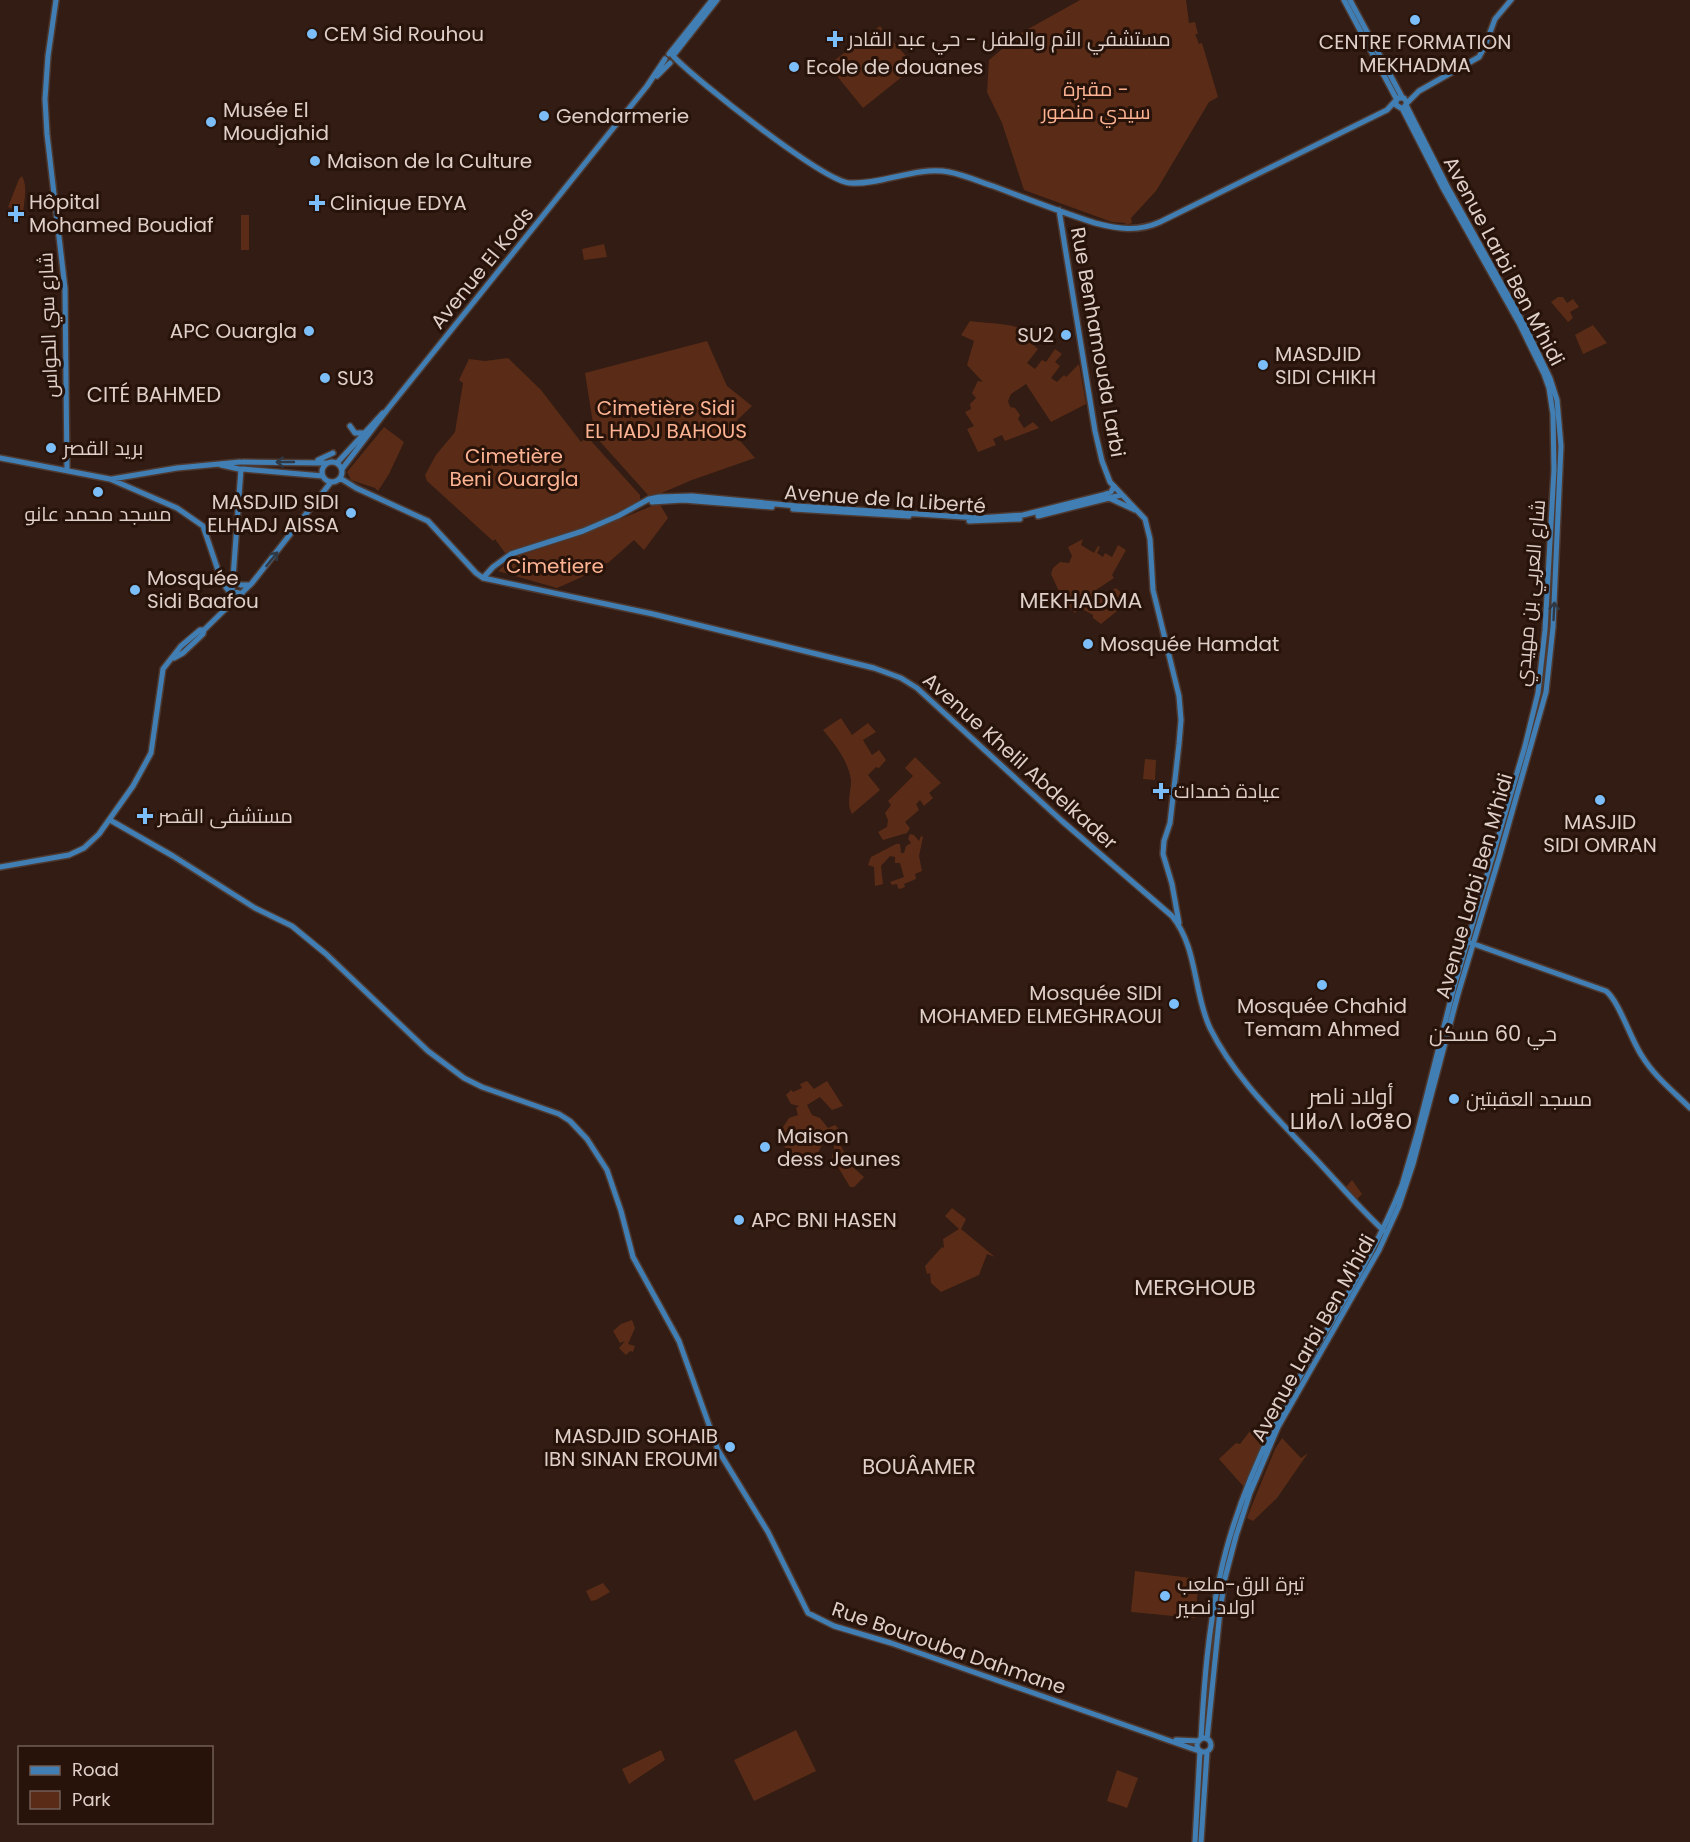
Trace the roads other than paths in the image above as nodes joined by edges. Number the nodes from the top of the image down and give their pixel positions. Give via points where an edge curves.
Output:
1 (56, 0) edge
2 (712, 0) edge
3 (717, 0) edge
4 (1344, 0) edge
5 (1350, 0) edge
6 (1511, 0) edge
7 (670, 59) junction
8 (1402, 103) junction
9 (1457, 208) junction
10 (1059, 210) junction
11 (387, 410) junction
12 (350, 426) dead end
13 (364, 433) junction
14 (333, 453) dead end
15 (0, 458) edge
16 (242, 462) junction
17 (312, 462) junction
18 (328, 463) junction
19 (337, 463) junction
20 (213, 464) junction
21 (241, 469) junction
22 (342, 469) junction
23 (67, 470) junction
24 (324, 477) junction
25 (340, 478) junction
26 (110, 479) junction
27 (331, 482) junction
28 (1114, 486) junction
29 (320, 494) junction
30 (1121, 495) junction
31 (1109, 498) junction
32 (645, 502) junction
33 (1136, 510) junction
34 (483, 578) junction
35 (234, 581) junction
36 (250, 585) junction
37 (232, 592) junction
38 (242, 594) junction
39 (233, 602) junction
40 (1534, 705) junction
41 (1542, 707) junction
42 (110, 820) junction
43 (0, 867) edge
44 (1179, 925) junction
45 (1470, 943) junction
46 (1446, 1028) joint
47 (1690, 1108) edge
48 (1385, 1232) junction
49 (1202, 1740) junction
50 (1174, 1741) junction
51 (1200, 1751) junction
52 (1207, 1752) junction
53 (1195, 1842) edge
54 (1201, 1842) edge

1 - 23 street, شارع سي الحواس via 45,99 65,288
2 - 7 street, Avenue El Kods
3 - 7 street, Avenue El Kods
4 - 8 street
5 - 8 street
6 - 8 street via 1495,19 1479,57
7 - 10 street via 816,167 842,181 943,171
7 - 11 street, Avenue El Kods
8 - 9 street, شارع العربي بن مهيدي
8 - 10 street via 1144,229 1107,226
9 - 40 street, شارع العربي بن مهيدي via 1519,323 1544,374 1550,396 1552,507 1545,630
41 -> 9 street, Avenue Larbi Ben M'hidi via 1553,619 1561,446 1558,409 1550,378 1510,297
10 - 28 street, Rue Benhamouda Larbi via 1095,431
11 - 13 street
11 - 22 street, Avenue El Kods
12 - 13 street via 355,433
13 - 19 street
14 - 17 street
15 - 23 street
17 -> 16 street
16 - 20 street
16 - 21 street via 246,466
17 - 18 street
18 - 19 street
18 - 24 street via 323,468
19 - 22 street
20 - 21 street
20 - 26 street
21 - 24 street
21 - 35 street
22 - 25 street
23 - 26 street
24 - 27 street
24 - 29 street
25 - 27 street
25 - 34 street via 428,521
26 - 37 street via 177,508 201,524 222,582
27 - 29 street
28 - 30 street, Rue Benhamouda Larbi
28 - 32 street, Avenue de la Liberté via 1106,494 1047,510 979,518 682,495
36 -> 29 street
30 - 31 street, Avenue de la Liberté
30 - 33 street, Rue Benhamouda Larbi
31 - 32 street, Avenue de la Liberté via 1023,519 978,522 683,500
31 - 33 street
32 - 34 street, Avenue de la Liberté via 583,531 511,554
33 - 44 street, Rue Benhamouda Larbi via 1148,529 1153,590 1181,710 1170,823 1163,854
34 - 44 street, Avenue Khelil Abdelkader via 653,614 901,678
35 - 36 street
35 - 37 street
36 - 38 street
37 - 38 street
37 - 39 street
38 - 39 street
39 - 42 street via 162,673 151,753
40 - 41 street
40 - 45 street, شارع العربي بن مهيدي
41 - 45 street, Avenue Larbi Ben M'hidi
42 - 43 street via 92,842 76,853
42 - 50 street, Rue Bourouba Dahmane via 173,855 255,909 292,926 428,1051 464,1078 559,1114 587,1139 610,1176 636,1263 679,1341 718,1450 768,1532 808,1613 834,1626 891,1642
44 - 48 street, Avenue Khelil Abdelkader via 1205,1016 1219,1046 1273,1114
45 - 46 street, شارع العربي بن مهيدي
45 - 47 street via 1606,991 1643,1059
46 - 48 street, Avenue Larbi Ben M'hidi via 1413,1164
48 - 49 street, Avenue Larbi Ben M'hidi via 1278,1427 1250,1493 1223,1589
49 - 50 street
49 - 51 street via 1197,1746
49 - 52 street via 1211,1746
50 - 51 street, Rue Bourouba Dahmane
51 - 52 street, Rue Bourouba Dahmane
51 - 53 street
52 - 54 street

